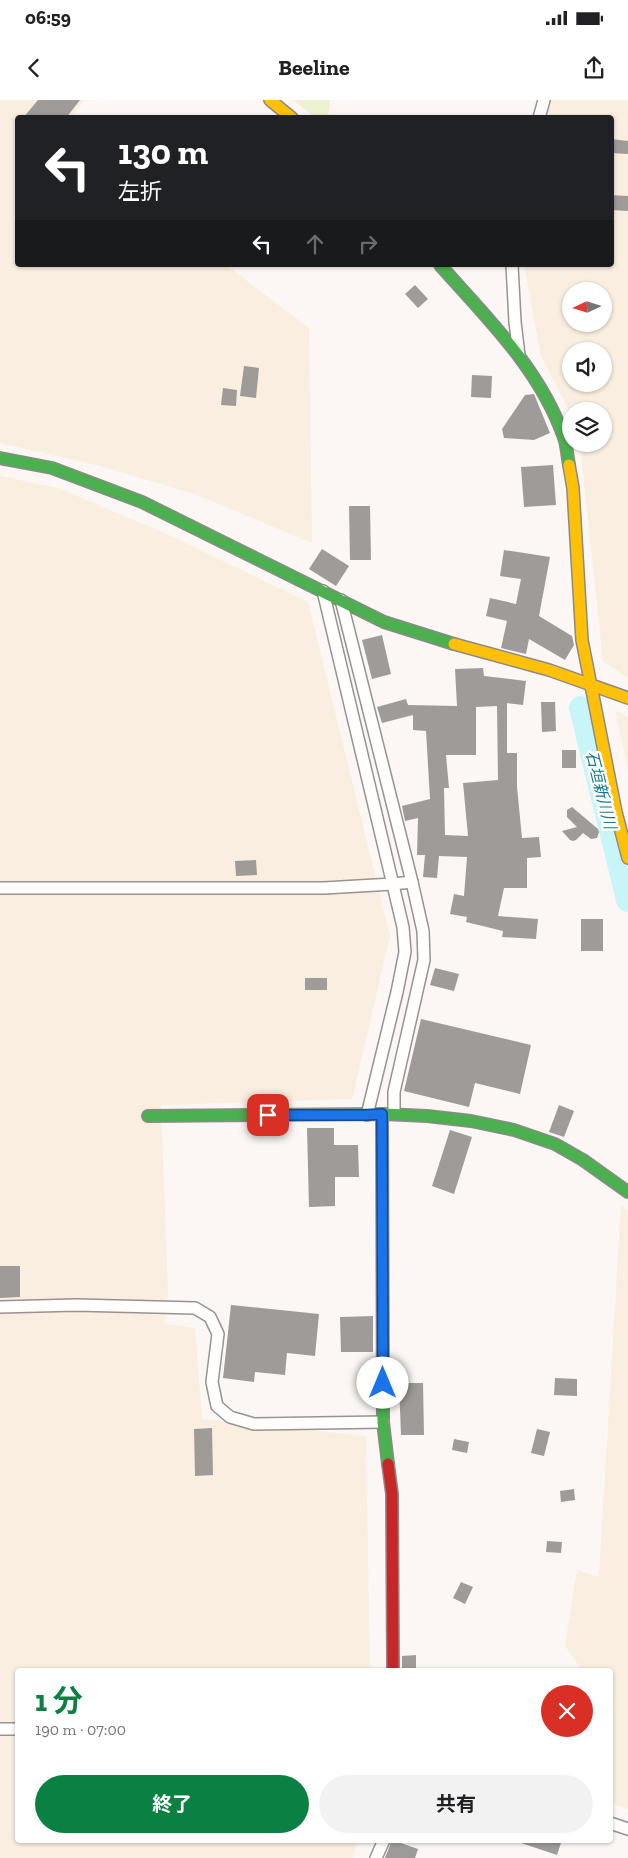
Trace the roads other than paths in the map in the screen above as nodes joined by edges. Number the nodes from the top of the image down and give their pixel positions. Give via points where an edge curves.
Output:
1 (270, 100) edge
2 (544, 100) edge
3 (288, 115) edge
4 (540, 115) edge
5 (442, 267) edge
6 (512, 267) edge
7 (519, 357) junction
8 (0, 458) edge
9 (323, 591) junction
10 (341, 600) junction
11 (591, 684) junction
12 (628, 698) edge
13 (628, 858) edge
14 (412, 882) junction
15 (393, 884) junction
16 (0, 888) edge
17 (382, 1114) junction
18 (394, 1114) junction
19 (367, 1115) junction
20 (148, 1116) dead end
21 (628, 1192) edge
22 (0, 1307) edge
23 (383, 1422) junction
24 (393, 1668) edge
25 (0, 1729) edge
26 (15, 1729) edge
27 (613, 1825) edge
28 (628, 1829) edge
29 (383, 1843) edge
30 (376, 1858) edge

1 - 3 street
2 - 4 street
5 - 7 street
6 - 7 street
7 - 11 street via 543,390 564,436 573,488 582,640
8 - 9 street via 52,468 142,502
9 - 10 street
9 - 15 street
10 - 11 street via 384,622
10 - 14 street
11 - 12 street
11 - 13 street
14 - 15 street
14 - 18 street via 423,931 424,960 394,1092
15 - 16 street via 324,888
15 - 19 street via 404,927 405,952
17 - 18 street
17 - 19 street
17 - 23 street
18 - 21 street via 442,1117 521,1131 557,1144
19 - 20 street
22 - 23 street via 195,1308 210,1317 218,1334 212,1382 217,1406 230,1417 254,1424
23 - 24 street via 392,1494
25 - 26 street
27 - 28 street
29 - 30 street

